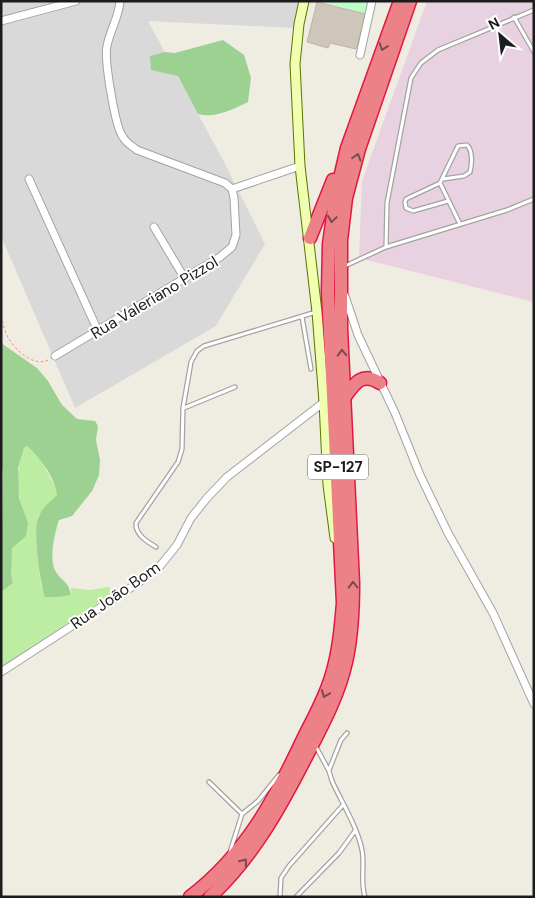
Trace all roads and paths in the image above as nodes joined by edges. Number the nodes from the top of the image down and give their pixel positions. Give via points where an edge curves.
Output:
1 (76, 1) edge
2 (120, 1) edge
3 (304, 1) edge
4 (372, 1) edge
5 (400, 1) edge
6 (410, 1) edge
7 (534, 10) edge
8 (514, 17) junction
9 (1, 21) edge
10 (534, 52) edge
11 (360, 54) dead end
12 (347, 148) junction
13 (300, 166) junction
14 (29, 179) dead end
15 (443, 179) junction
16 (440, 183) junction
17 (232, 189) junction
18 (534, 199) edge
19 (448, 201) junction
20 (460, 224) junction
21 (154, 227) dead end
22 (310, 238) junction
23 (386, 247) junction
24 (340, 275) junction
25 (185, 279) junction
26 (317, 312) junction
27 (1, 316) edge
28 (302, 317) junction
29 (98, 331) junction
30 (55, 356) joint
31 (311, 369) dead end
32 (380, 383) junction
33 (235, 388) dead end
34 (344, 398) junction
35 (324, 402) junction
36 (183, 408) junction
37 (156, 547) dead end
38 (343, 582) junction
39 (1, 672) edge
40 (534, 704) edge
41 (347, 733) dead end
42 (314, 742) junction
43 (296, 756) junction
44 (329, 771) junction
45 (209, 782) dead end
46 (343, 805) junction
47 (242, 814) junction
48 (355, 832) junction
49 (224, 866) junction
50 (190, 897) edge
51 (210, 897) edge
52 (280, 897) edge
53 (296, 897) edge
54 (365, 897) edge

1 - 9 street
2 - 17 street via 106,58 117,125 122,137 137,150 225,183
3 - 13 street via 295,64
4 - 11 street
5 -> 12 highway, SP-127
24 -> 6 highway, SP-127 via 343,219 351,178
7 - 8 lane
8 - 10 lane
8 - 23 lane via 438,50 421,63 411,78 387,203
12 - 22 highway
12 -> 38 highway, SP-127 via 332,222 328,277
13 - 17 street
13 - 22 street
14 - 29 street
15 - 15 lane via 455,150 461,145 469,147 470,172
15 - 16 lane
16 - 19 lane
16 - 19 lane via 406,199 406,208 413,211
17 - 25 street, Rua Valeriano Pizzol via 236,235 232,247
18 - 20 lane
19 - 20 lane
20 - 23 lane
21 - 25 street
22 - 26 street
23 - 24 lane
24 - 32 street via 358,336
34 -> 24 highway, SP-127
25 - 29 street, Rua Valeriano Pizzol
26 - 28 lane
26 - 35 street
27 - 30 path via 8,339 19,352 31,360 44,362
28 - 31 lane
28 - 36 lane via 200,348 191,362
29 - 30 street, Rua Valeriano Pizzol
32 - 34 highway via 363,378
32 - 40 street via 437,511 493,613
33 - 36 lane
42 -> 34 highway, SP-127 via 339,686 352,624
35 - 38 street via 328,485
35 - 39 street, Rua João Bom via 206,498 160,566
36 - 37 lane via 182,449 178,462 136,522 138,533
38 -> 43 highway, SP-127 via 342,624 332,676
41 - 44 lane
42 - 44 lane
51 -> 42 highway, SP-127 via 241,866 257,844
43 - 47 lane
43 - 49 highway, SP-127 via 268,810
44 - 46 lane
45 - 47 lane
46 - 48 lane
46 - 52 lane via 289,866 281,878
47 - 49 lane
48 - 53 lane
48 - 54 lane via 362,851
49 - 50 highway, SP-127

